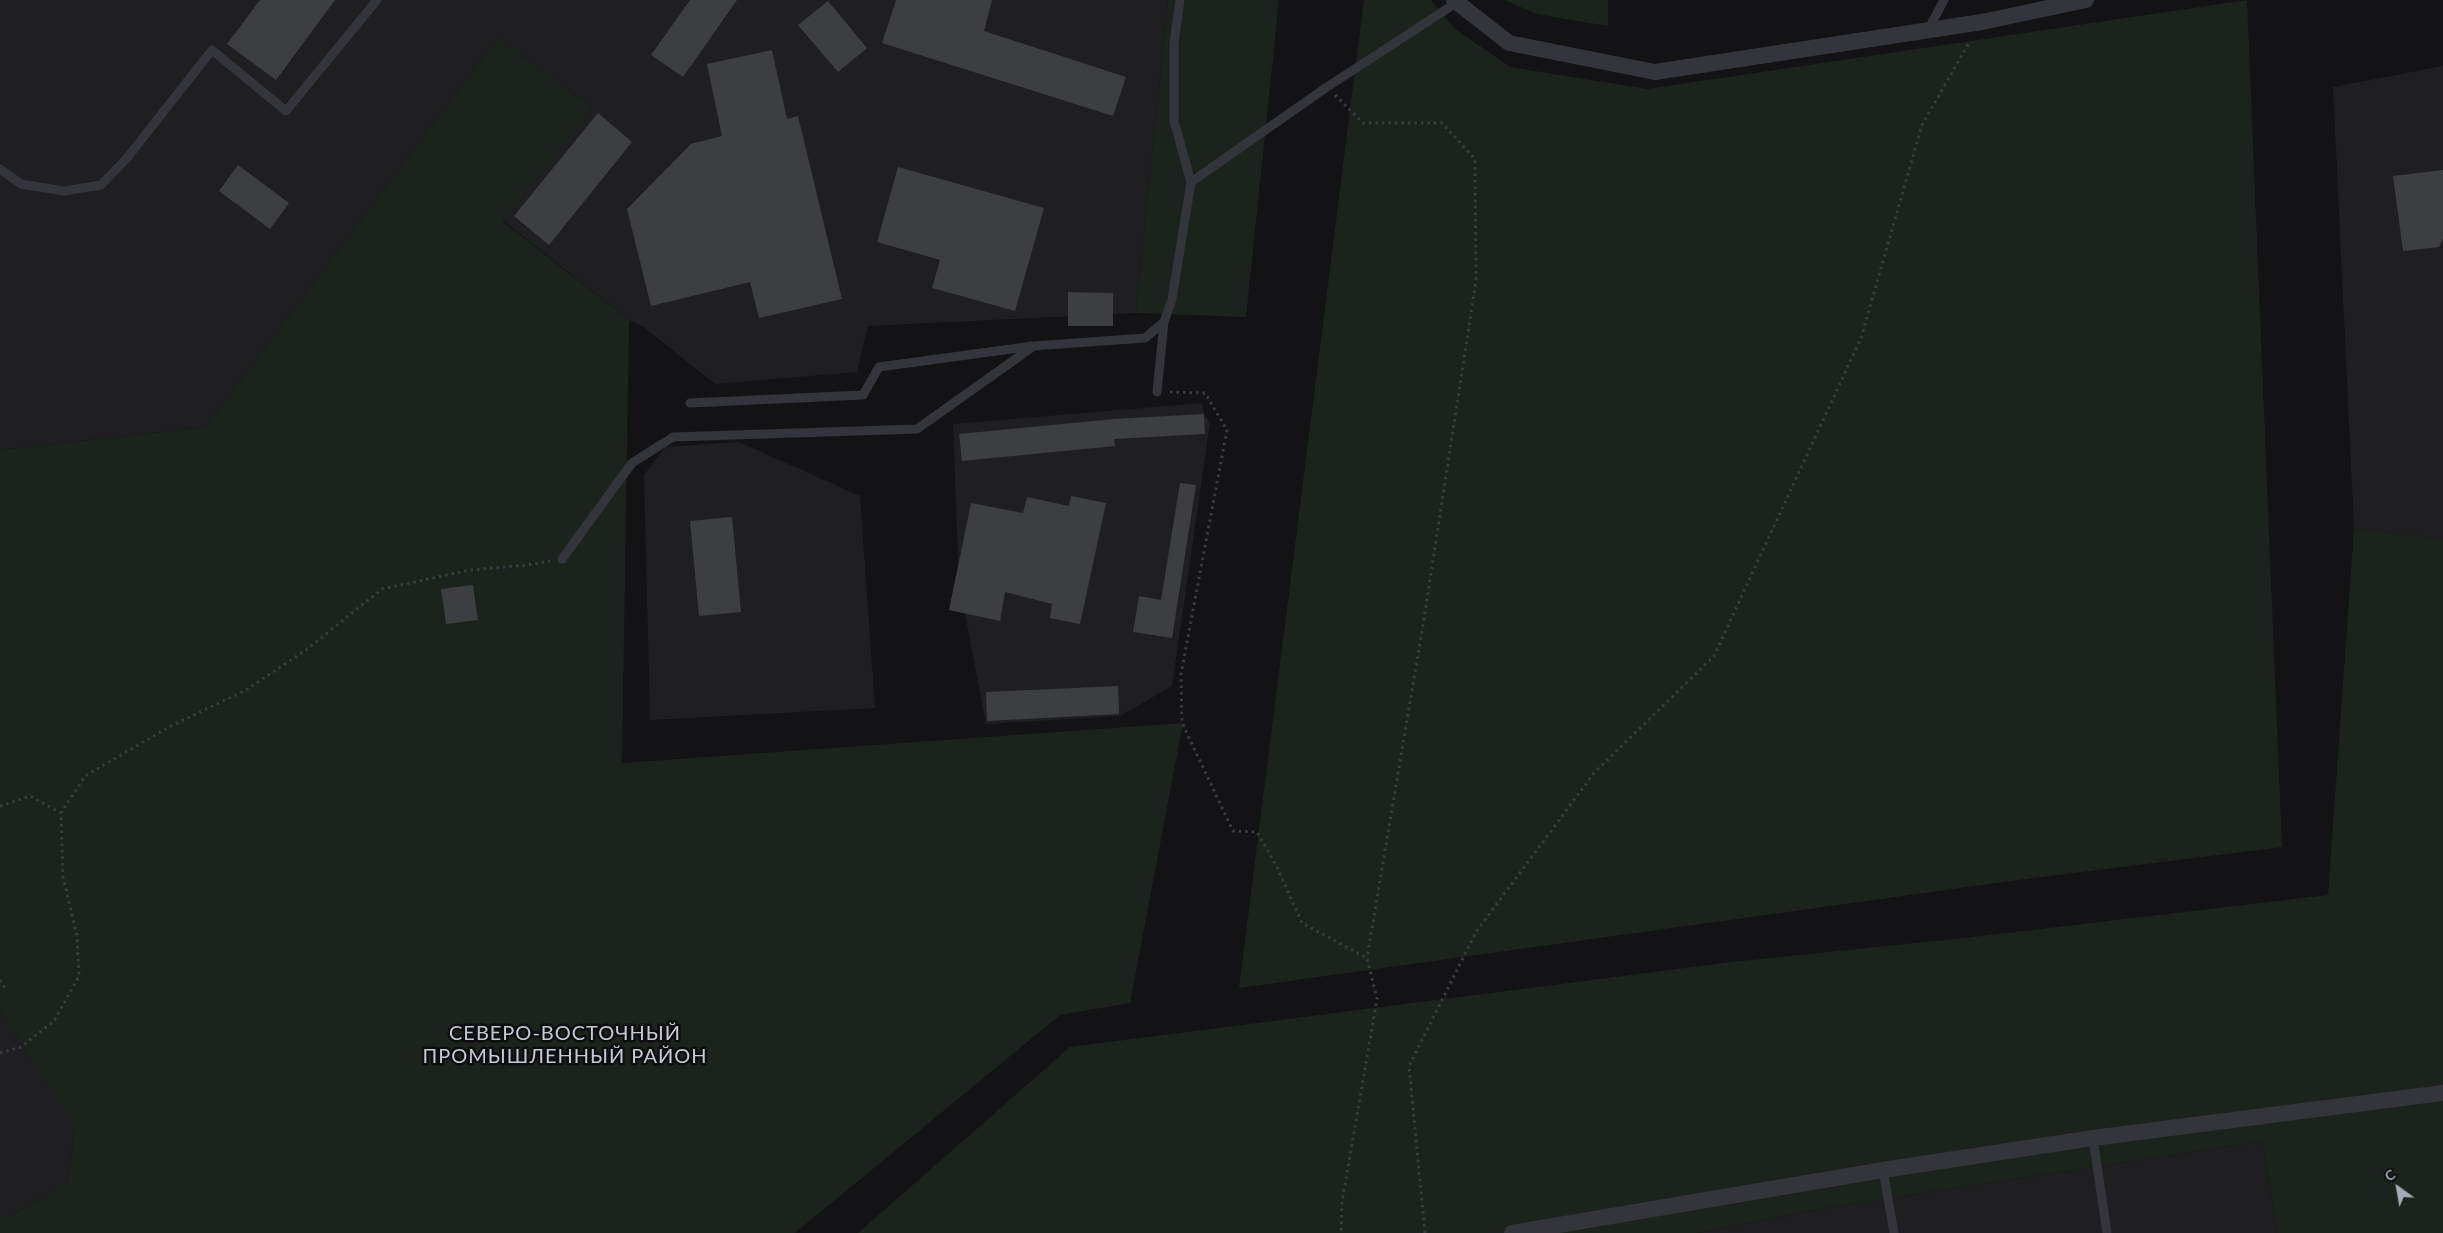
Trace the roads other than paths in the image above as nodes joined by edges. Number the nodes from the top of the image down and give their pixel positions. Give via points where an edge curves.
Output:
1 (377, 0) edge
2 (1180, 0) edge
3 (1944, 0) edge
4 (2086, 0) edge
5 (1455, 2) edge
6 (1928, 30) junction
7 (0, 169) edge
8 (1191, 182) junction
9 (1164, 322) junction
10 (1033, 346) junction
11 (1157, 392) road end
12 (690, 403) dead end
13 (562, 559) road end
14 (2443, 1093) edge
15 (2094, 1138) junction
16 (1883, 1170) junction
17 (1512, 1233) edge
18 (1894, 1233) edge
19 (2107, 1233) edge

1 - 7 lane via 286,111 212,50 127,158 101,185 64,191 21,184
2 - 8 lane via 1174,43 1174,121
3 - 6 lane
4 - 6 street
5 - 6 street via 1509,43 1655,72
5 - 8 lane via 1327,86
8 - 9 lane via 1172,299
9 - 10 lane via 1145,338
9 - 11 lane
10 - 12 lane via 879,368 863,395
10 - 13 lane via 917,429 673,437 632,463
14 - 15 street
15 - 16 street
15 - 19 lane
16 - 17 street
16 - 18 lane

